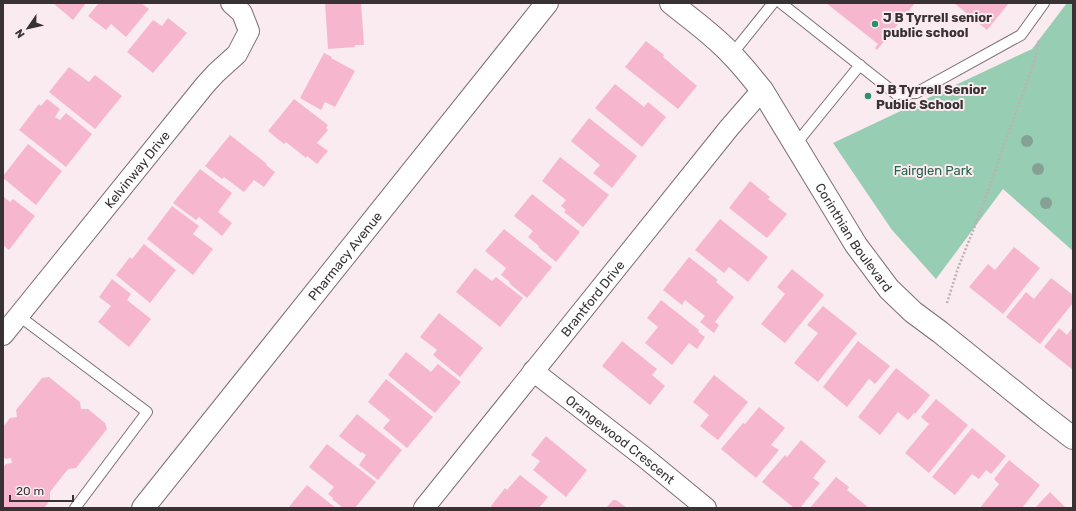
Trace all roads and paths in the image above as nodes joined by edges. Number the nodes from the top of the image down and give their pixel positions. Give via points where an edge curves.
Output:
1 (231, 3) edge
2 (547, 3) edge
3 (671, 3) edge
4 (773, 3) edge
5 (781, 3) edge
6 (1044, 3) edge
7 (1039, 38) dead end
8 (732, 54) junction
9 (860, 65) junction
10 (762, 90) junction
11 (795, 145) junction
12 (947, 303) dead end
13 (19, 316) junction
14 (3, 335) edge
15 (533, 371) junction
16 (1073, 438) edge
17 (75, 508) edge
18 (143, 508) edge
19 (424, 508) edge
20 (706, 508) edge

1 - 13 street, Kelvinway Drive via 242,13 249,31 237,54 205,85
2 - 18 street, Pharmacy Avenue
3 - 8 street, Corinthian Boulevard
4 - 8 lane
5 - 9 lane
6 - 9 lane via 1021,35 916,93 896,94
7 - 12 path via 1035,59
8 - 10 street, Corinthian Boulevard
9 - 11 lane
10 - 11 street, Corinthian Boulevard
10 - 15 street, Brantford Drive
11 - 16 street, Corinthian Boulevard via 856,245 889,289 913,312
13 - 14 street, Kelvinway Drive
13 - 17 lane via 147,412
15 - 19 street, Brantford Drive
15 - 20 street, Orangewood Crescent

